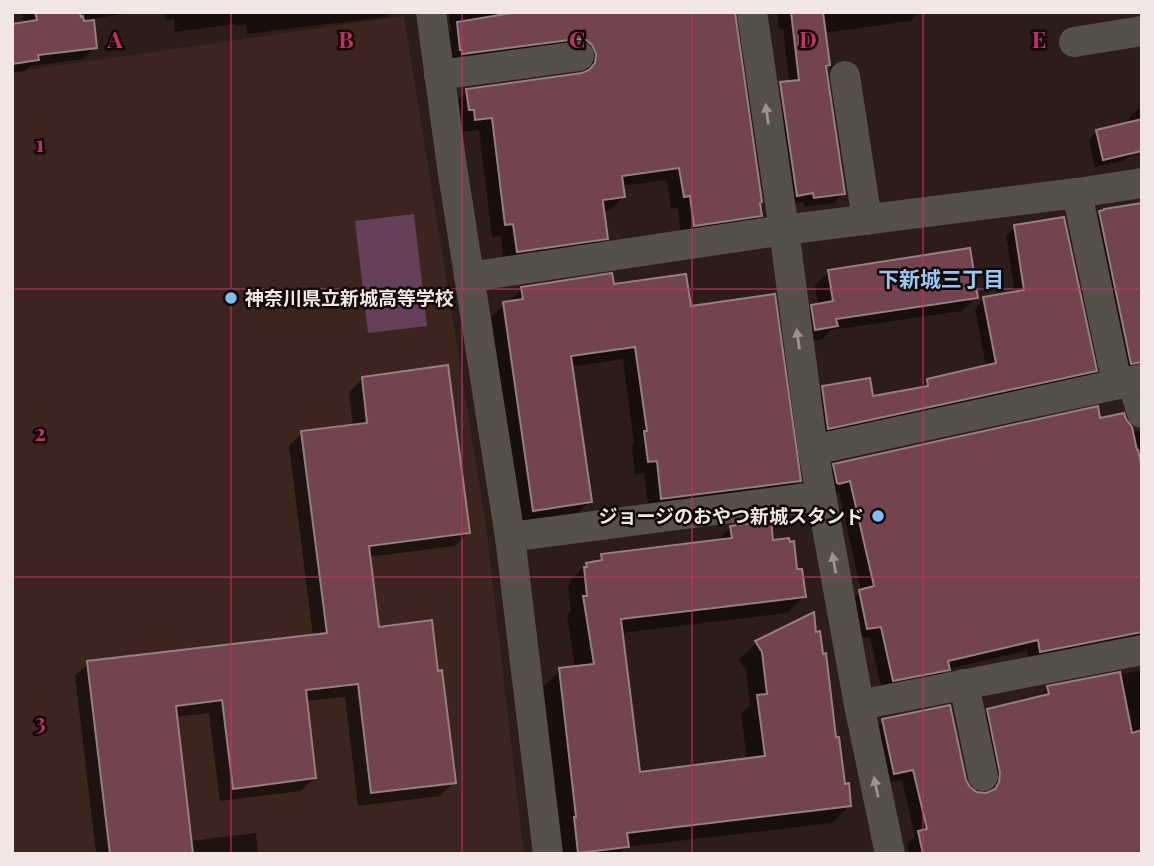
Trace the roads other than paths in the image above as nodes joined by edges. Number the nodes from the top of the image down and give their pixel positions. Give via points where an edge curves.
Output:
1 (430, 12) edge
2 (752, 12) edge
3 (1142, 31) edge
4 (1074, 42) dead end
5 (579, 56) dead end
6 (439, 75) junction
7 (845, 76) dead end
8 (1142, 183) edge
9 (1077, 193) junction
10 (867, 219) junction
11 (784, 230) junction
12 (469, 277) junction
13 (1130, 381) edge
14 (1142, 413) edge
15 (813, 450) junction
16 (821, 496) junction
17 (510, 537) junction
18 (1142, 650) edge
19 (964, 684) junction
20 (859, 705) junction
21 (983, 776) dead end
22 (548, 854) edge
23 (890, 854) edge

1 - 6 street
11 -> 2 street
3 - 4 street
5 - 6 street
6 - 12 street
7 - 10 street
8 - 9 street
9 - 10 street
9 - 13 street
10 - 11 street
11 - 12 street
15 -> 11 street
12 - 17 street
13 - 14 street
13 - 15 street
15 - 16 street
16 - 17 street
20 -> 16 street
17 - 22 street
18 - 19 street
19 - 20 street
19 - 21 street
23 -> 20 street

